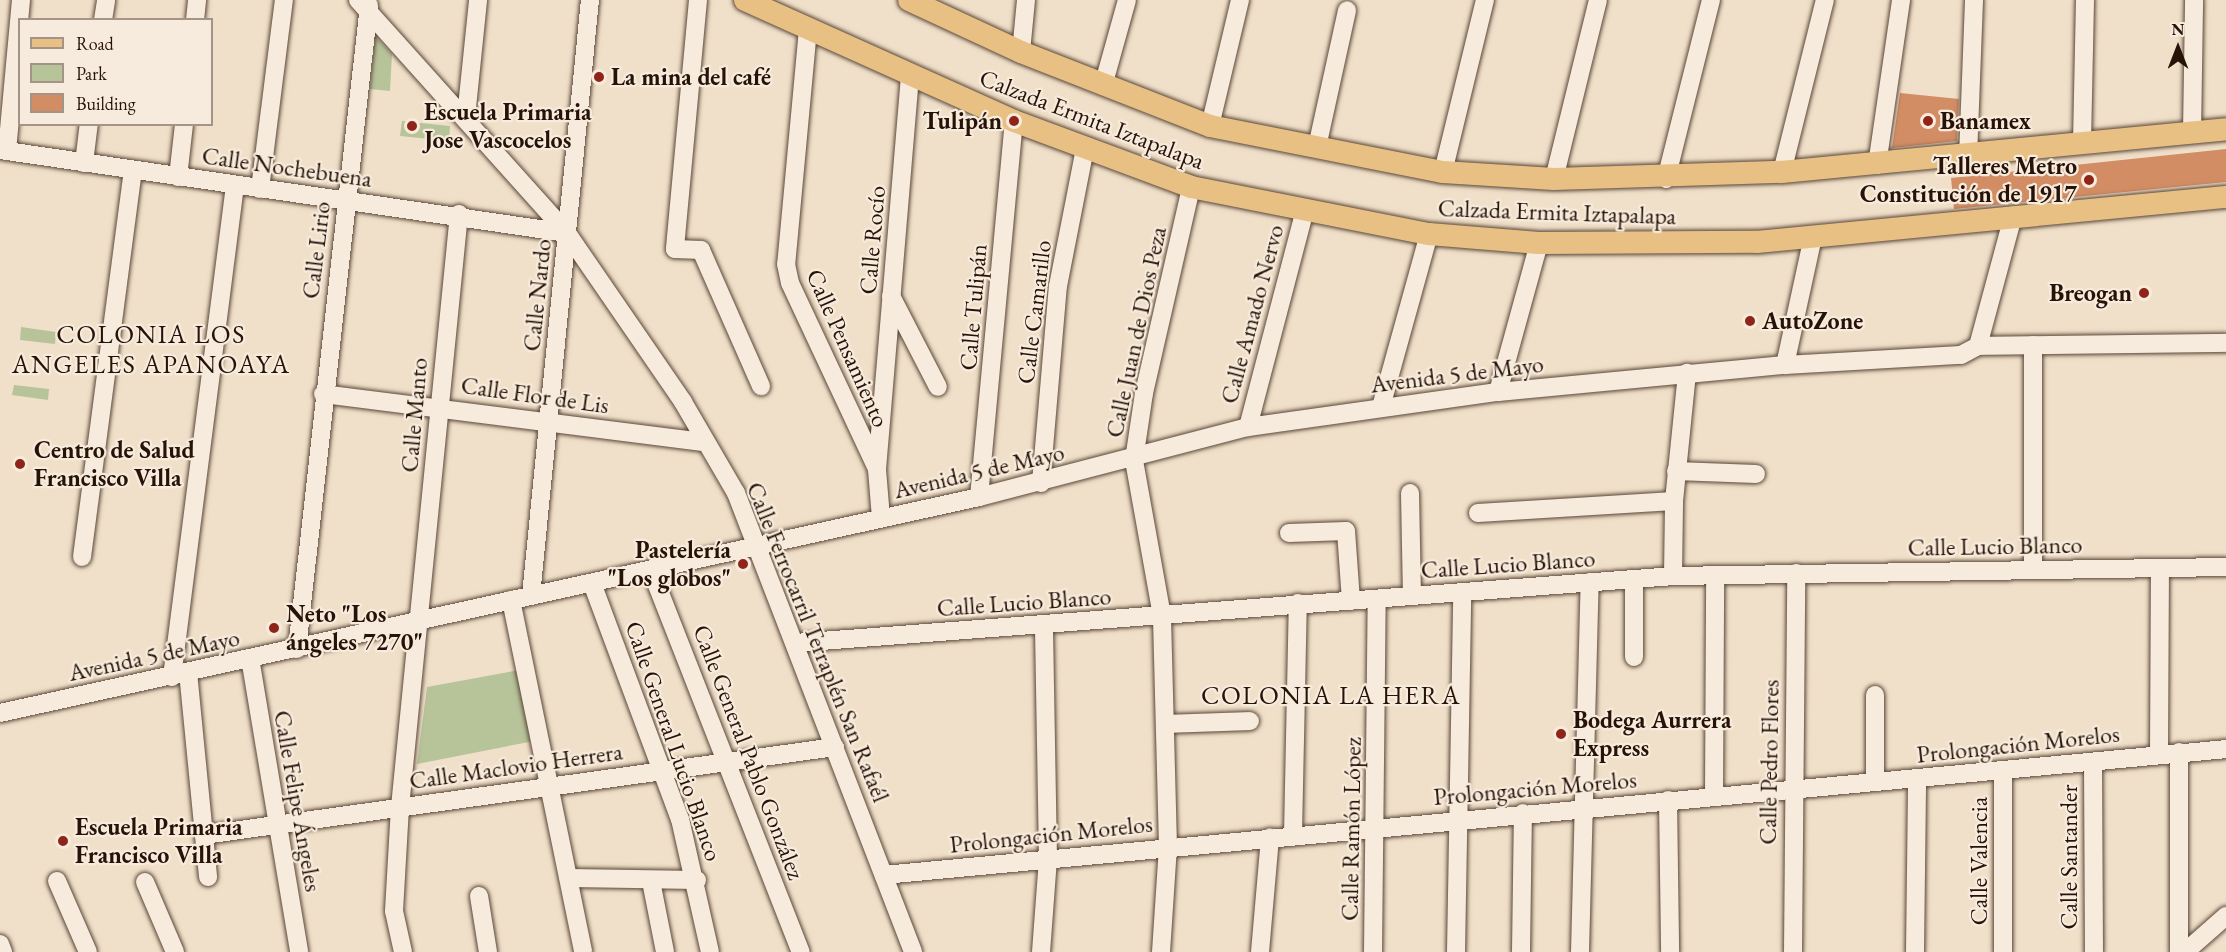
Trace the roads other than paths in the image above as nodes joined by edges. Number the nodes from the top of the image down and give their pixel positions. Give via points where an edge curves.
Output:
1 (21, 0) edge
2 (106, 0) edge
3 (197, 0) edge
4 (284, 0) edge
5 (478, 0) edge
6 (590, 0) edge
7 (698, 0) edge
8 (745, 0) edge
9 (910, 0) edge
10 (1026, 0) edge
11 (1127, 0) edge
12 (1240, 0) edge
13 (1485, 0) edge
14 (1598, 0) edge
15 (1711, 0) edge
16 (1825, 0) edge
17 (1901, 0) edge
18 (1974, 0) edge
19 (2085, 0) edge
20 (2194, 0) edge
21 (365, 4) edge
22 (1347, 10) dead end
23 (19, 18) edge
24 (103, 18) edge
25 (195, 18) edge
26 (18, 25) edge
27 (808, 29) junction
28 (1021, 52) junction
29 (909, 74) junction
30 (1103, 86) junction
31 (466, 117) junction
32 (1014, 121) junction
33 (89, 126) edge
34 (184, 126) edge
35 (1210, 126) junction
36 (2226, 129) edge
37 (2192, 133) junction
38 (2082, 143) junction
39 (1317, 147) junction
40 (1084, 148) junction
41 (3, 150) edge
42 (1968, 157) junction
43 (84, 163) junction
44 (1877, 165) junction
45 (133, 170) junction
46 (1443, 172) junction
47 (1782, 172) junction
48 (178, 177) junction
49 (1554, 179) junction
50 (1666, 179) junction
51 (235, 185) junction
52 (1191, 187) junction
53 (260, 189) junction
54 (2226, 197) edge
55 (345, 200) junction
56 (1304, 213) junction
57 (459, 214) junction
58 (2013, 216) junction
59 (567, 233) junction
60 (1429, 234) junction
61 (1813, 237) junction
62 (1539, 243) junction
63 (891, 296) junction
64 (2226, 343) edge
65 (2032, 345) junction
66 (1978, 346) junction
67 (1785, 364) junction
68 (1687, 373) junction
69 (761, 386) dead end
70 (938, 387) dead end
71 (1498, 392) junction
72 (323, 394) junction
73 (438, 407) junction
74 (1381, 407) junction
75 (548, 422) junction
76 (1248, 427) junction
77 (704, 442) junction
78 (1134, 460) junction
79 (877, 469) junction
80 (1676, 471) junction
81 (1756, 474) dead end
82 (1041, 483) junction
83 (1410, 493) dead end
84 (979, 497) junction
85 (1674, 501) junction
86 (1478, 513) dead end
87 (881, 518) junction
88 (1288, 533) dead end
89 (758, 547) junction
90 (82, 557) dead end
91 (2226, 567) edge
92 (2160, 568) junction
93 (651, 570) junction
94 (2033, 570) junction
95 (1796, 573) junction
96 (1716, 575) junction
97 (1673, 576) junction
98 (1634, 579) junction
99 (1590, 582) junction
100 (592, 583) junction
101 (1462, 594) junction
102 (531, 596) junction
103 (1412, 596) junction
104 (1377, 599) junction
105 (511, 600) junction
106 (1351, 601) junction
107 (1298, 603) junction
108 (1162, 616) junction
109 (420, 622) junction
110 (1044, 625) junction
111 (795, 643) junction
112 (297, 649) junction
113 (1634, 657) dead end
114 (250, 658) junction
115 (180, 674) junction
116 (1875, 694) dead end
117 (0, 713) edge
118 (1250, 721) dead end
119 (1166, 724) junction
120 (835, 747) junction
121 (2226, 749) edge
122 (2179, 752) junction
123 (2159, 754) junction
124 (728, 761) junction
125 (2092, 762) junction
126 (663, 770) junction
127 (2003, 771) junction
128 (1917, 778) junction
129 (1875, 782) junction
130 (551, 785) junction
131 (1791, 790) junction
132 (1714, 797) junction
133 (1668, 800) junction
134 (400, 807) junction
135 (1582, 810) junction
136 (1522, 813) junction
137 (1457, 818) junction
138 (278, 826) junction
139 (1375, 826) junction
140 (1293, 834) junction
141 (204, 835) junction
142 (1269, 837) junction
143 (1168, 847) junction
144 (1048, 858) junction
145 (884, 875) junction
146 (208, 877) dead end
147 (570, 878) junction
148 (697, 880) junction
149 (57, 881) dead end
150 (651, 881) junction
151 (145, 882) dead end
152 (479, 896) dead end
153 (2226, 916) edge
154 (0, 944) edge
155 (3, 952) edge
156 (88, 952) edge
157 (175, 952) edge
158 (299, 952) edge
159 (403, 952) edge
160 (488, 952) edge
161 (583, 952) edge
162 (665, 952) edge
163 (710, 952) edge
164 (801, 952) edge
165 (913, 952) edge
166 (1041, 952) edge
167 (1161, 952) edge
168 (1260, 952) edge
169 (1373, 952) edge
170 (1456, 952) edge
171 (1521, 952) edge
172 (1580, 952) edge
173 (1670, 952) edge
174 (1793, 952) edge
175 (1915, 952) edge
176 (2003, 952) edge
177 (2094, 952) edge
178 (2179, 952) edge
179 (2184, 952) edge

1 - 23 street
2 - 24 street
3 - 25 street
4 - 53 street
5 - 31 street
6 - 59 street, Calle Nardo
7 - 69 street via 675,249 701,250
8 - 27 main road, Calzada Ermita Iztapalapa
9 - 28 main road, Calzada Ermita Iztapalapa
10 - 28 street
11 - 30 street
12 - 35 street
13 - 46 street
14 - 49 street
15 - 50 street
16 - 47 street
17 - 44 street
18 - 42 street
19 - 38 street
20 - 37 street
21 - 31 street, Calle Ferrocarril Terraplén San Rafaél
21 - 55 street, Calle Lirio
22 - 39 street
26 - 41 street
27 - 29 main road, Calzada Ermita Iztapalapa
27 - 79 street, Calle Pensamiento via 786,264 790,283
28 - 30 main road, Calzada Ermita Iztapalapa
29 - 32 main road, Calzada Ermita Iztapalapa
29 - 63 street, Calle Rocío
30 - 35 main road, Calzada Ermita Iztapalapa
31 - 59 street, Calle Ferrocarril Terraplén San Rafaél
32 - 40 main road, Calzada Ermita Iztapalapa
32 - 84 street, Calle Tulipán
33 - 43 street
34 - 48 street
35 - 39 main road, Calzada Ermita Iztapalapa
36 - 37 main road, Calzada Ermita Iztapalapa
37 - 38 main road, Calzada Ermita Iztapalapa
38 - 42 main road, Calzada Ermita Iztapalapa
39 - 46 main road, Calzada Ermita Iztapalapa
40 - 52 main road, Calzada Ermita Iztapalapa
40 - 82 street, Calle Camarillo via 1058,286
41 - 43 street, Calle Nochebuena
42 - 44 main road, Calzada Ermita Iztapalapa
43 - 45 street, Calle Nochebuena
44 - 47 main road, Calzada Ermita Iztapalapa
45 - 48 street, Calle Nochebuena
45 - 90 street
46 - 49 main road, Calzada Ermita Iztapalapa
47 - 50 main road, Calzada Ermita Iztapalapa
48 - 51 street, Calle Nochebuena
49 - 50 main road, Calzada Ermita Iztapalapa
51 - 53 street, Calle Nochebuena
51 - 115 street
52 - 56 main road, Calzada Ermita Iztapalapa
52 - 78 street, Calle Juan de Dios Peza via 1144,393
53 - 55 street, Calle Nochebuena
54 - 58 main road, Calzada Ermita Iztapalapa
55 - 57 street, Calle Nochebuena
55 - 72 street, Calle Lirio
56 - 60 main road, Calzada Ermita Iztapalapa
56 - 76 street, Calle Amado Nervo
57 - 59 street, Calle Nochebuena
57 - 73 street, Calle Manto
58 - 61 main road, Calzada Ermita Iztapalapa
58 - 66 street
59 - 75 street, Calle Nardo
59 - 77 street, Calle Ferrocarril Terraplén San Rafaél via 672,385
60 - 62 main road, Calzada Ermita Iztapalapa
60 - 74 street
61 - 62 main road, Calzada Ermita Iztapalapa via 1662,245
61 - 67 street
62 - 71 street
63 - 70 street
63 - 79 street, Calle Rocío
64 - 65 street, Avenida 5 de Mayo
65 - 66 street, Avenida 5 de Mayo
65 - 94 street
66 - 67 street, Avenida 5 de Mayo via 1961,355
67 - 68 street, Avenida 5 de Mayo
68 - 71 street, Avenida 5 de Mayo
68 - 80 street
71 - 74 street, Avenida 5 de Mayo
72 - 73 street, Calle Flor de Lis
72 - 112 street, Calle Lirio
73 - 75 street, Calle Flor de Lis
73 - 109 street, Calle Manto
74 - 76 street, Avenida 5 de Mayo
75 - 77 street, Calle Flor de Lis
75 - 102 street, Calle Nardo
76 - 78 street, Avenida 5 de Mayo
77 - 89 street, Calle Ferrocarril Terraplén San Rafaél via 736,493
78 - 82 street, Avenida 5 de Mayo
78 - 108 street, Calle Juan de Dios Peza
79 - 87 street, Calle Rocío
80 - 81 street
80 - 85 street
82 - 84 street, Avenida 5 de Mayo
83 - 103 street
84 - 87 street, Avenida 5 de Mayo
85 - 86 street
85 - 97 street
87 - 89 street, Avenida 5 de Mayo
88 - 106 street via 1346,531
89 - 93 street, Avenida 5 de Mayo
89 - 111 street, Calle Ferrocarril Terraplén San Rafaél
91 - 92 street, Calle Lucio Blanco
92 - 94 street, Calle Lucio Blanco
92 - 123 street
93 - 100 street, Avenida 5 de Mayo
93 - 124 street, Calle General Pablo González
94 - 95 street, Calle Lucio Blanco
95 - 96 street, Calle Lucio Blanco
95 - 131 street, Calle Pedro Flores
96 - 97 street, Calle Lucio Blanco
96 - 132 street
97 - 98 street, Calle Lucio Blanco
98 - 99 street, Calle Lucio Blanco
98 - 113 street
99 - 101 street, Calle Lucio Blanco
99 - 135 street
100 - 102 street, Avenida 5 de Mayo
100 - 126 street, Calle General Lucio Blanco
101 - 103 street, Calle Lucio Blanco
101 - 137 street
102 - 105 street, Avenida 5 de Mayo
103 - 104 street, Calle Lucio Blanco
104 - 106 street, Calle Lucio Blanco
104 - 139 street, Calle Ramón López
105 - 109 street, Avenida 5 de Mayo
105 - 130 street
106 - 107 street, Calle Lucio Blanco
107 - 108 street, Calle Lucio Blanco
107 - 140 street
108 - 110 street, Calle Lucio Blanco
108 - 119 street, Calle Juan de Dios Peza
109 - 112 street, Avenida 5 de Mayo
109 - 134 street, Calle Manto
110 - 111 street, Calle Lucio Blanco
110 - 144 street
111 - 120 street, Calle Ferrocarril Terraplén San Rafaél
112 - 114 street, Avenida 5 de Mayo
114 - 115 street, Avenida 5 de Mayo
114 - 138 street, Calle Felipe Ángeles
115 - 117 street, Avenida 5 de Mayo
115 - 141 street
116 - 129 street
118 - 119 street
119 - 143 street, Calle Juan de Dios Peza
120 - 124 street, Calle Maclovio Herrera
120 - 145 street, Calle Ferrocarril Terraplén San Rafaél
121 - 122 street, Prolongación Morelos
122 - 123 street, Prolongación Morelos
122 - 178 street
123 - 125 street, Prolongación Morelos
124 - 126 street, Calle Maclovio Herrera
124 - 164 street, Calle General Pablo González
125 - 127 street, Prolongación Morelos
125 - 177 street, Calle Santander
126 - 130 street, Calle Maclovio Herrera
126 - 148 street, Calle General Lucio Blanco
127 - 128 street, Prolongación Morelos
127 - 176 street, Calle Valencia
128 - 129 street, Prolongación Morelos
128 - 175 street
129 - 131 street, Prolongación Morelos
130 - 134 street, Calle Maclovio Herrera
130 - 147 street
131 - 132 street, Prolongación Morelos
131 - 174 street, Calle Pedro Flores
132 - 133 street, Prolongación Morelos
133 - 135 street, Prolongación Morelos
133 - 173 street
134 - 138 street, Calle Maclovio Herrera
134 - 159 street, Calle Manto via 394,911
135 - 136 street, Prolongación Morelos
135 - 172 street
136 - 137 street, Prolongación Morelos
136 - 171 street
137 - 139 street, Prolongación Morelos
137 - 170 street
138 - 141 street, Calle Maclovio Herrera
138 - 158 street, Calle Felipe Ángeles
139 - 140 street, Prolongación Morelos
139 - 169 street, Calle Ramón López
140 - 142 street, Prolongación Morelos
141 - 146 street
142 - 143 street, Prolongación Morelos
142 - 168 street
143 - 144 street, Prolongación Morelos
143 - 167 street, Calle Juan de Dios Peza
144 - 145 street, Prolongación Morelos
144 - 166 street
145 - 165 street, Calle Ferrocarril Terraplén San Rafaél
147 - 150 street
147 - 161 street
148 - 150 street
148 - 163 street, Calle General Lucio Blanco
149 - 156 street
150 - 162 street
151 - 157 street
152 - 160 street
153 - 179 street
154 - 155 street

